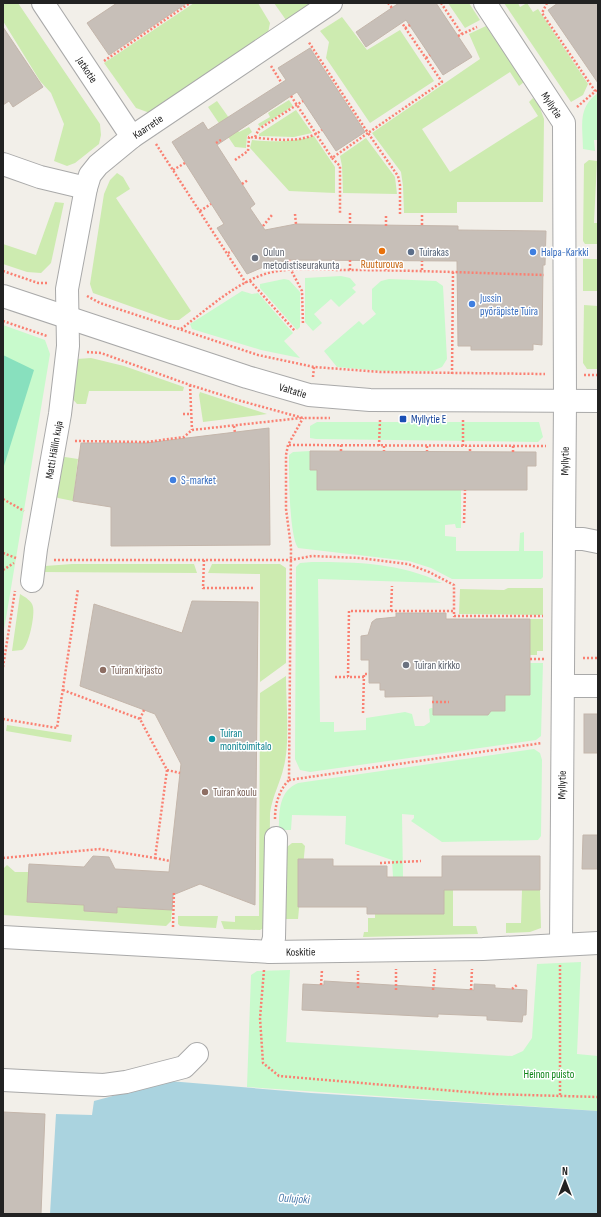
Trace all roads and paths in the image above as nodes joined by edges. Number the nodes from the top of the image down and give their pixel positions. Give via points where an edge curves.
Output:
1 (43, 3) edge
2 (190, 3) edge
3 (330, 3) edge
4 (388, 3) edge
5 (441, 3) edge
6 (485, 3) edge
7 (547, 3) edge
8 (392, 8) dead end
9 (402, 23) dead end
10 (410, 25) dead end
11 (405, 28) junction
12 (462, 34) dead end
13 (305, 35) dead end
14 (430, 55) dead end
15 (426, 58) junction
16 (107, 59) dead end
17 (267, 61) dead end
18 (282, 82) dead end
19 (597, 90) edge
20 (291, 96) dead end
21 (303, 101) dead end
22 (297, 105) junction
23 (564, 123) junction
24 (322, 130) dead end
25 (368, 133) junction
26 (316, 134) junction
27 (142, 137) junction
28 (255, 138) junction
29 (221, 140) dead end
30 (216, 143) dead end
31 (332, 158) junction
32 (235, 160) dead end
33 (185, 163) dead end
34 (3, 164) edge
35 (173, 170) junction
36 (248, 180) dead end
37 (242, 184) dead end
38 (86, 188) junction
39 (211, 204) dead end
40 (200, 211) junction
41 (340, 213) dead end
42 (350, 213) dead end
43 (295, 214) dead end
44 (386, 214) dead end
45 (400, 214) dead end
46 (272, 215) dead end
47 (422, 215) dead end
48 (296, 224) dead end
49 (350, 225) dead end
50 (263, 226) dead end
51 (386, 226) dead end
52 (422, 226) dead end
53 (232, 251) dead end
54 (228, 253) junction
55 (289, 260) dead end
56 (350, 260) dead end
57 (386, 260) dead end
58 (422, 261) dead end
59 (291, 270) junction
60 (350, 270) junction
61 (386, 270) junction
62 (422, 270) junction
63 (3, 271) edge
64 (453, 272) junction
65 (550, 276) dead end
66 (250, 281) junction
67 (246, 283) junction
68 (67, 289) junction
69 (3, 296) edge
70 (68, 318) junction
71 (302, 325) dead end
72 (180, 330) junction
73 (295, 331) dead end
74 (314, 367) junction
75 (452, 374) junction
76 (538, 374) dead end
77 (587, 375) dead end
78 (598, 375) edge
79 (190, 385) dead end
80 (309, 395) junction
81 (565, 400) junction
82 (598, 401) edge
83 (183, 414) dead end
84 (191, 414) junction
85 (303, 418) junction
86 (380, 419) dead end
87 (463, 420) dead end
88 (234, 426) junction
89 (192, 430) junction
90 (235, 432) dead end
91 (55, 441) junction
92 (288, 445) junction
93 (341, 445) junction
94 (379, 446) junction
95 (384, 446) junction
96 (427, 446) junction
97 (463, 446) junction
98 (470, 446) junction
99 (513, 446) junction
100 (548, 446) dead end
101 (341, 451) dead end
102 (384, 451) dead end
103 (427, 451) dead end
104 (470, 451) dead end
105 (513, 452) dead end
106 (465, 490) dead end
107 (3, 498) edge
108 (28, 513) dead end
109 (464, 523) dead end
110 (564, 540) junction
111 (598, 542) edge
112 (3, 553) edge
113 (204, 560) junction
114 (291, 560) junction
115 (3, 570) edge
116 (25, 573) junction
117 (392, 586) dead end
118 (255, 588) dead end
119 (78, 589) dead end
120 (391, 611) junction
121 (454, 611) junction
122 (548, 616) dead end
123 (4, 652) edge
124 (530, 659) dead end
125 (549, 659) dead end
126 (3, 667) edge
127 (369, 674) dead end
128 (348, 677) junction
129 (335, 678) dead end
130 (364, 678) junction
131 (563, 686) junction
132 (598, 686) edge
133 (63, 690) junction
134 (432, 702) dead end
135 (449, 702) dead end
136 (144, 710) dead end
137 (363, 713) dead end
138 (3, 719) edge
139 (140, 719) junction
140 (563, 742) junction
141 (167, 770) junction
142 (180, 773) dead end
143 (289, 780) junction
144 (276, 838) joint
145 (3, 858) edge
146 (155, 858) junction
147 (170, 861) dead end
148 (421, 861) dead end
149 (380, 862) dead end
150 (174, 891) dead end
151 (172, 930) dead end
152 (3, 937) edge
153 (598, 943) edge
154 (561, 944) junction
155 (267, 959) junction
156 (472, 962) dead end
157 (435, 964) dead end
158 (358, 965) dead end
159 (397, 965) dead end
160 (322, 966) dead end
161 (321, 985) dead end
162 (518, 985) dead end
163 (358, 988) dead end
164 (512, 989) dead end
165 (396, 990) dead end
166 (433, 990) dead end
167 (471, 990) dead end
168 (197, 1054) dead end
169 (3, 1080) edge
170 (560, 1095) junction
171 (598, 1097) edge

1 - 27 street, Jatkotie
2 - 16 path
3 - 27 street, Kaarretie
4 - 8 path
5 - 12 path
6 - 23 street, Myllytie
7 - 19 path via 542,13
9 - 11 path
10 - 11 path
11 - 15 path
13 - 25 path
14 - 15 path
15 - 25 path via 442,82
17 - 18 path
19 - 23 path via 578,105
20 - 22 path
21 - 22 path
22 - 26 path
22 - 28 path via 259,129
23 - 81 street, Myllytie
24 - 26 path
25 - 31 path
25 - 45 path via 398,176
26 - 28 path via 294,139
26 - 31 path
27 - 35 path
27 - 38 street, Kaarretie via 98,165 90,175
28 - 32 path via 250,137 248,151
29 - 30 path
31 - 41 path via 340,166
33 - 35 path
34 - 38 street via 40,177
35 - 40 path
36 - 37 path
38 - 68 street, Kaarretie
39 - 40 path
40 - 54 path
42 - 49 path
43 - 48 path
44 - 51 path
46 - 50 path
47 - 52 path
53 - 54 path
54 - 67 path
55 - 59 path
56 - 60 path
57 - 61 path
58 - 62 path
59 - 60 path
59 - 66 path via 263,275
59 - 71 path via 302,291
60 - 61 path
61 - 62 path
62 - 64 path
63 - 68 path via 38,283 48,283
64 - 65 path
64 - 75 path
66 - 67 path
66 - 73 path
67 - 72 path
68 - 70 street, Kaarretie
68 - 72 path
69 - 70 street, Valtatie
70 - 80 street, Valtatie via 246,377
70 - 91 street, Matti Hällin kuja via 68,346
72 - 74 path via 258,355
74 - 75 path
74 - 80 path
75 - 76 path
77 - 78 path
79 - 84 path
80 - 81 street, Valtatie via 370,400
80 - 85 path
81 - 82 street, Valtatie
81 - 110 street, Myllytie
83 - 84 path
84 - 89 path
85 - 88 path
85 - 92 path
86 - 94 path
87 - 97 path
88 - 89 path
88 - 90 path
89 - 91 path via 184,437 147,442
91 - 116 street, Matti Hällin kuja
92 - 93 path
92 - 114 path via 286,508
93 - 94 path
93 - 101 path
94 - 95 path
95 - 96 path
95 - 102 path
96 - 97 path
96 - 103 path
97 - 98 path
98 - 99 path
98 - 104 path
99 - 100 path
99 - 105 path
106 - 109 path
107 - 108 path
110 - 111 street
110 - 131 street, Myllytie
112 - 116 path
113 - 114 path
113 - 116 path
113 - 118 path via 203,588
114 - 121 path via 312,556 408,564 454,585
114 - 143 path
115 - 116 path
116 - 123 path
117 - 120 path
119 - 133 path
120 - 121 path
120 - 128 path via 349,611
121 - 122 path via 454,616
123 - 126 path
124 - 125 path
127 - 130 path via 364,674
128 - 129 path
128 - 130 path
130 - 137 path
131 - 132 street
131 - 140 street, Myllytie
133 - 138 path via 57,728
133 - 139 path
134 - 135 path
136 - 139 path
139 - 141 path
140 - 143 path via 548,742
140 - 154 street, Myllytie
141 - 142 path
141 - 146 path
143 - 144 path via 278,797 275,813
144 - 155 street via 274,938
145 - 146 path via 100,850
146 - 147 path
148 - 149 path
150 - 151 path
152 - 155 street, Koskitie
153 - 154 street, Koskitie
154 - 155 street, Koskitie
154 - 170 path
155 - 170 path via 260,1018 263,1063 279,1076 491,1094
156 - 167 path
157 - 166 path
158 - 163 path
159 - 165 path
160 - 161 path
162 - 164 path
168 - 169 street via 184,1067 104,1085
170 - 171 path

